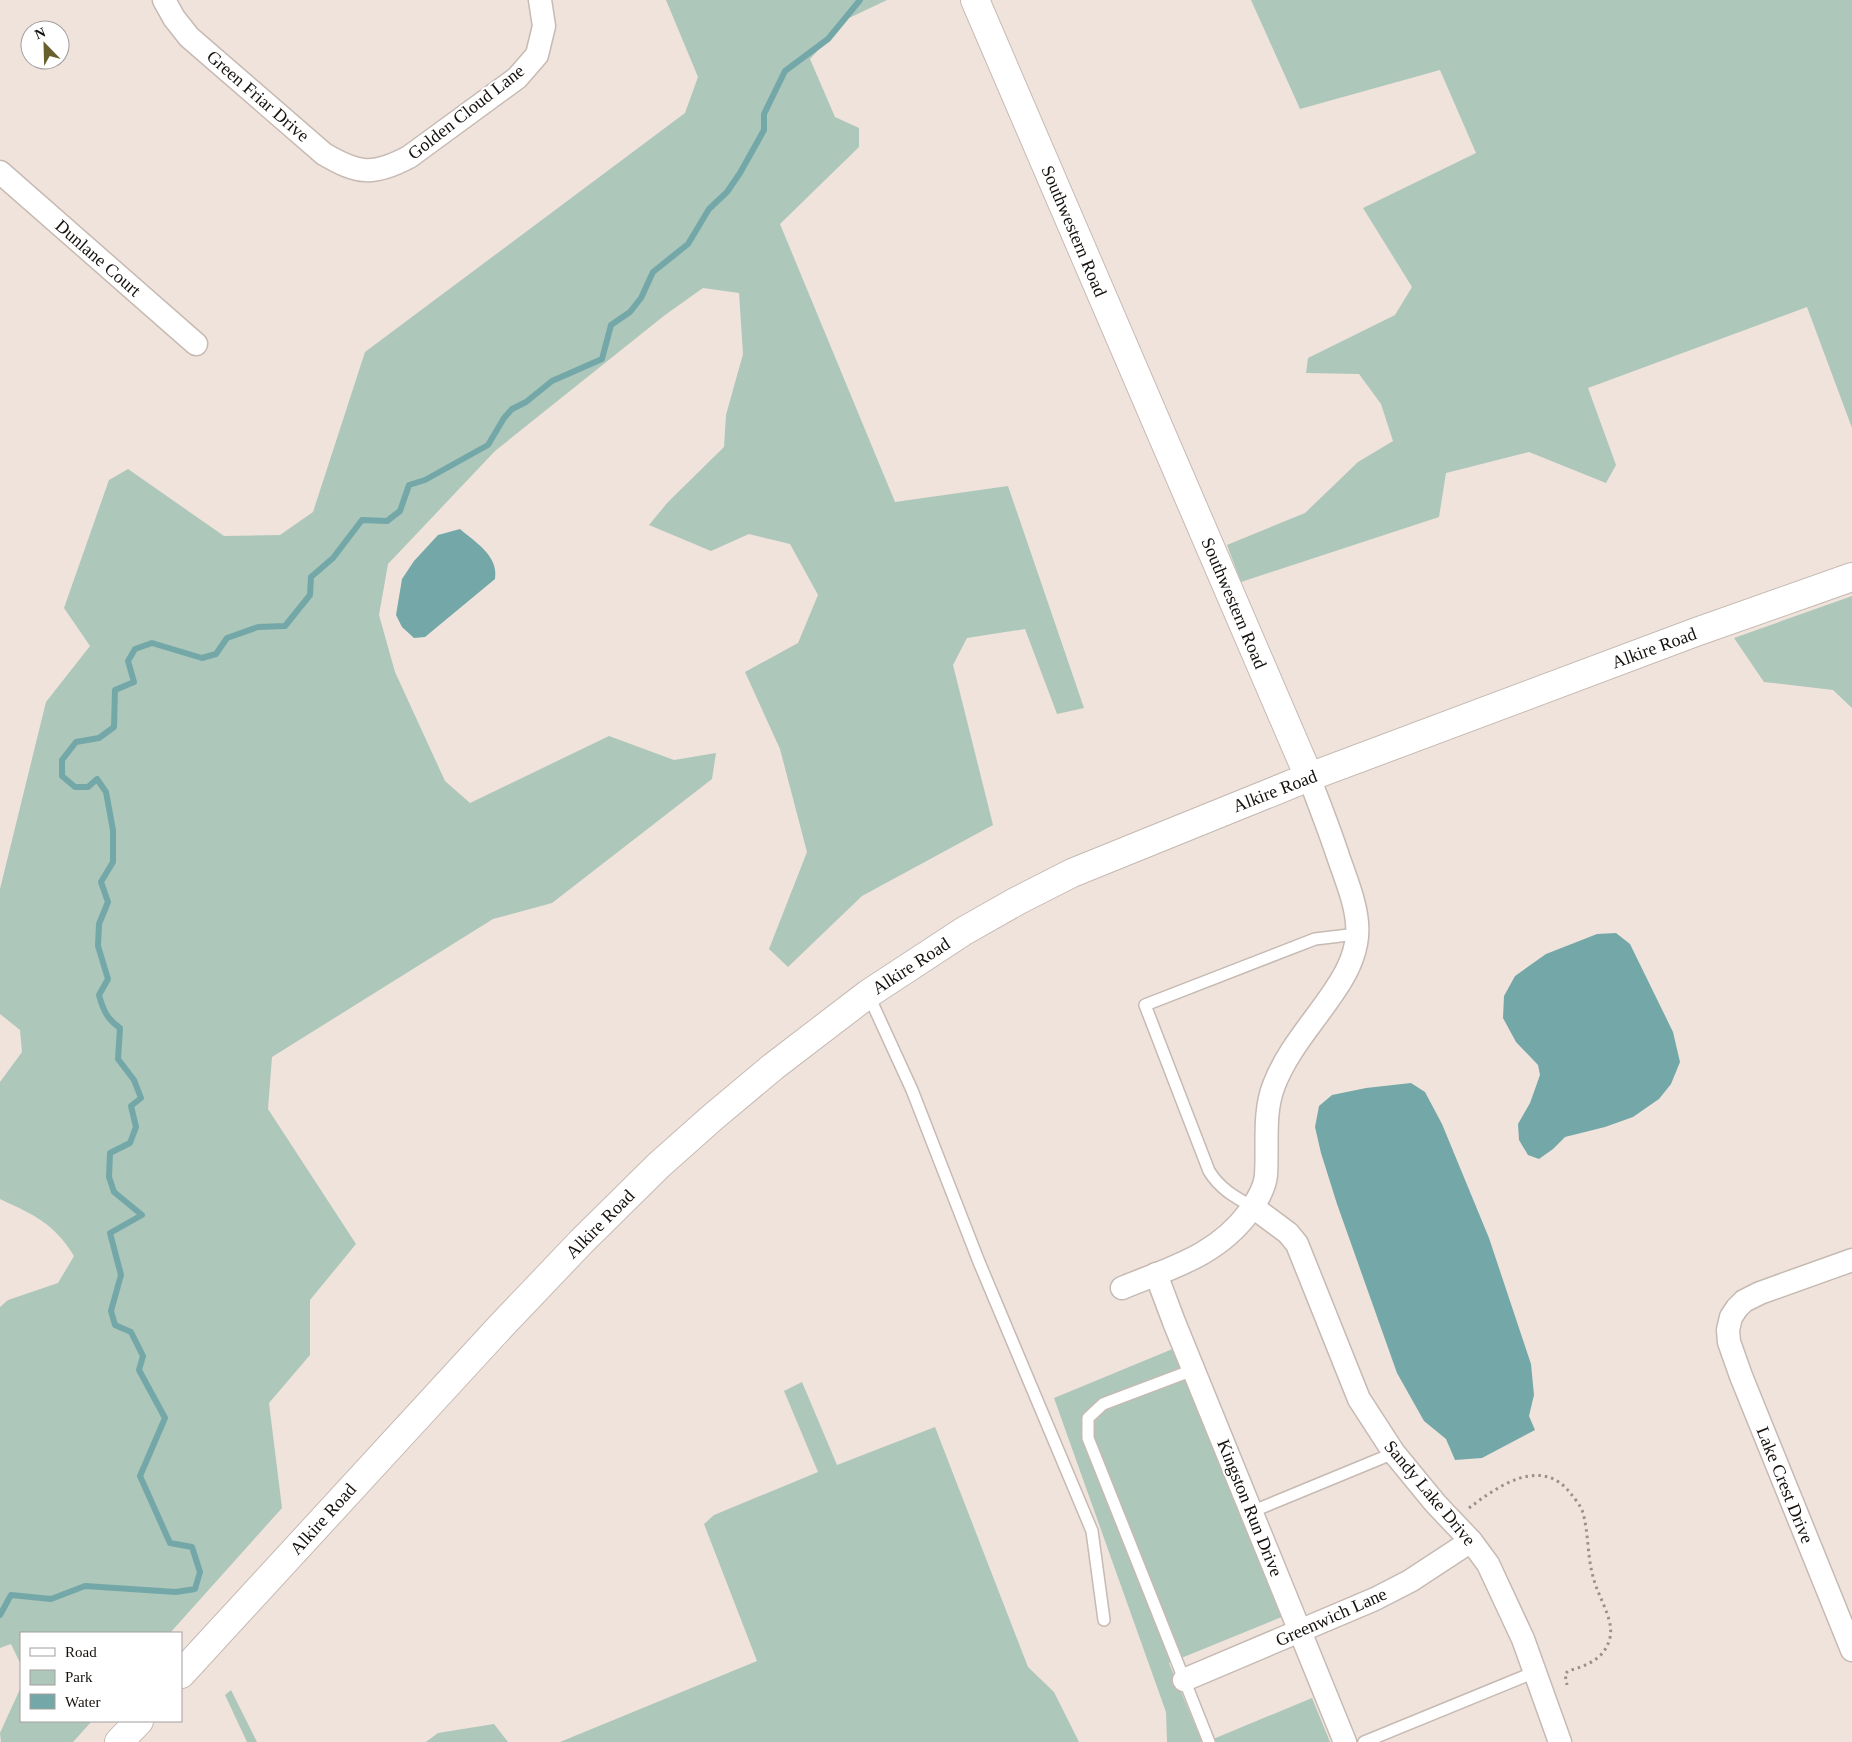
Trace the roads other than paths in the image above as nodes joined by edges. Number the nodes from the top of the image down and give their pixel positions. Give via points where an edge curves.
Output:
1 (164, 0) edge
2 (540, 0) edge
3 (975, 0) edge
4 (367, 171) joint
5 (0, 172) edge
6 (196, 344) dead end
7 (1852, 577) edge
8 (1309, 777) junction
9 (1357, 934) junction
10 (868, 994) junction
11 (1253, 1207) junction
12 (1852, 1260) edge
13 (1156, 1274) junction
14 (1122, 1288) dead end
15 (1194, 1370) junction
16 (1394, 1453) junction
17 (1251, 1512) junction
18 (1471, 1541) junction
19 (1104, 1620) dead end
20 (1300, 1631) junction
21 (1852, 1650) edge
22 (1535, 1672) junction
23 (182, 1673) edge
24 (1184, 1680) junction
25 (138, 1722) edge
26 (120, 1742) edge
27 (1209, 1742) edge
28 (1345, 1742) edge
29 (1364, 1742) edge
30 (1560, 1742) edge

1 - 4 street, Green Friar Drive via 189,36 324,154 344,166
2 - 4 street, Golden Cloud Lane via 544,26 536,55 517,78 409,157 389,168
3 - 8 main road, Southwestern Road
5 - 6 street, Dunlane Court
7 - 8 main road, Alkire Road
8 - 9 street, Southwestern Road via 1356,905
8 - 10 main road, Alkire Road via 1053,882 964,932
9 - 11 street, Southwestern Road via 1353,960 1342,981 1282,1064 1273,1087 1268,1110 1266,1176
9 - 11 lane via 1314,939 1145,1005 1209,1171 1226,1192
10 - 19 lane via 912,1090 979,1262 1092,1531
10 - 23 main road, Alkire Road via 774,1066 659,1165 501,1326
11 - 13 street, Southwestern Road via 1219,1244
11 - 16 street, Sandy Lake Drive via 1288,1233 1297,1244 1359,1399
12 - 21 street, Lake Crest Drive via 1744,1301 1731,1317 1728,1330 1741,1376
13 - 14 street, Southwestern Road
13 - 15 street, Kingston Run Drive
15 - 17 street, Kingston Run Drive
15 - 24 lane via 1103,1404 1088,1418 1088,1438
16 - 17 lane
16 - 18 street, Sandy Lake Drive
17 - 20 street, Kingston Run Drive
18 - 20 street, Greenwich Lane via 1410,1581
18 - 22 street, Sandy Lake Drive via 1488,1564
20 - 24 street, Greenwich Lane
20 - 28 street, Kingston Run Drive
22 - 29 lane
22 - 30 street, Sandy Lake Drive
24 - 27 lane
25 - 26 main road

